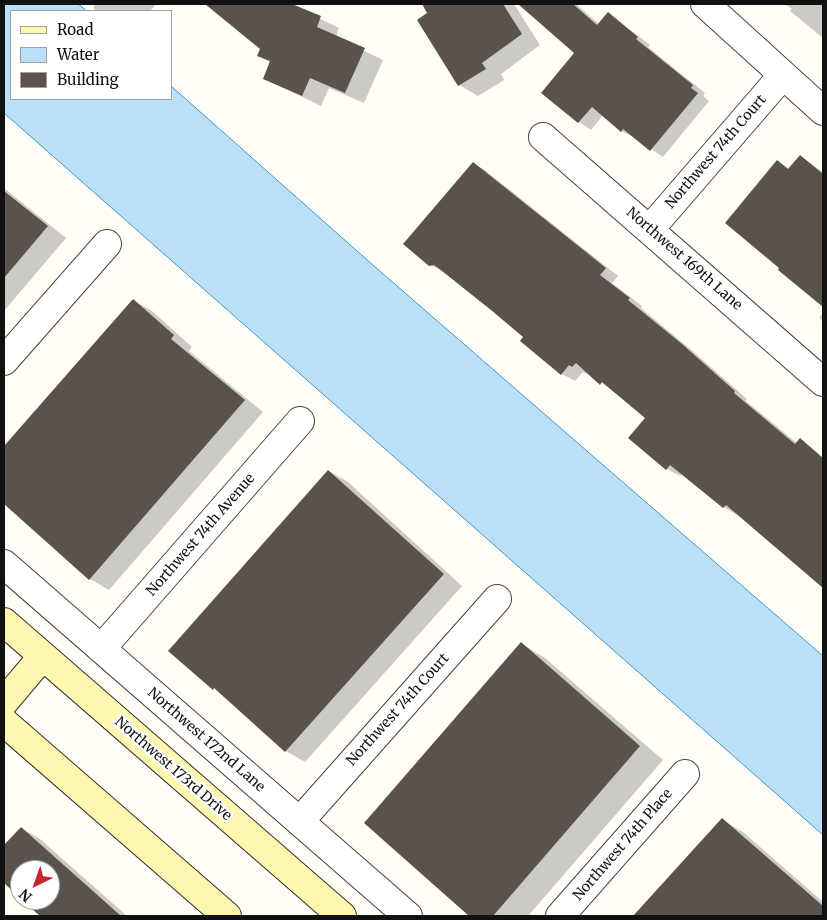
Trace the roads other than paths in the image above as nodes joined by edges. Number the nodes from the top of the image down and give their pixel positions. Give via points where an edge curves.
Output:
1 (705, 4) edge
2 (783, 75) junction
3 (823, 112) edge
4 (542, 137) dead end
5 (650, 229) junction
6 (107, 244) dead end
7 (4, 361) edge
8 (823, 382) edge
9 (300, 421) dead end
10 (4, 564) edge
11 (497, 599) dead end
12 (4, 622) edge
13 (101, 649) junction
14 (43, 656) junction
15 (4, 702) edge
16 (4, 722) edge
17 (685, 774) dead end
18 (300, 821) junction
19 (226, 916) edge
20 (342, 916) edge
21 (408, 916) edge
22 (560, 916) edge

1 - 2 street
2 - 3 street
2 - 5 street, Northwest 74th Court
4 - 5 street, Northwest 169th Lane
5 - 8 street, Northwest 169th Lane
6 - 7 street
9 - 13 street, Northwest 74th Avenue
10 - 13 street, Northwest 172nd Lane
11 - 18 street, Northwest 74th Court
12 - 14 street, Northwest 173rd Drive
13 - 18 street, Northwest 172nd Lane
14 - 15 street
14 - 20 street, Northwest 173rd Drive
16 - 19 street
17 - 22 street, Northwest 74th Place
18 - 21 street, Northwest 172nd Lane

